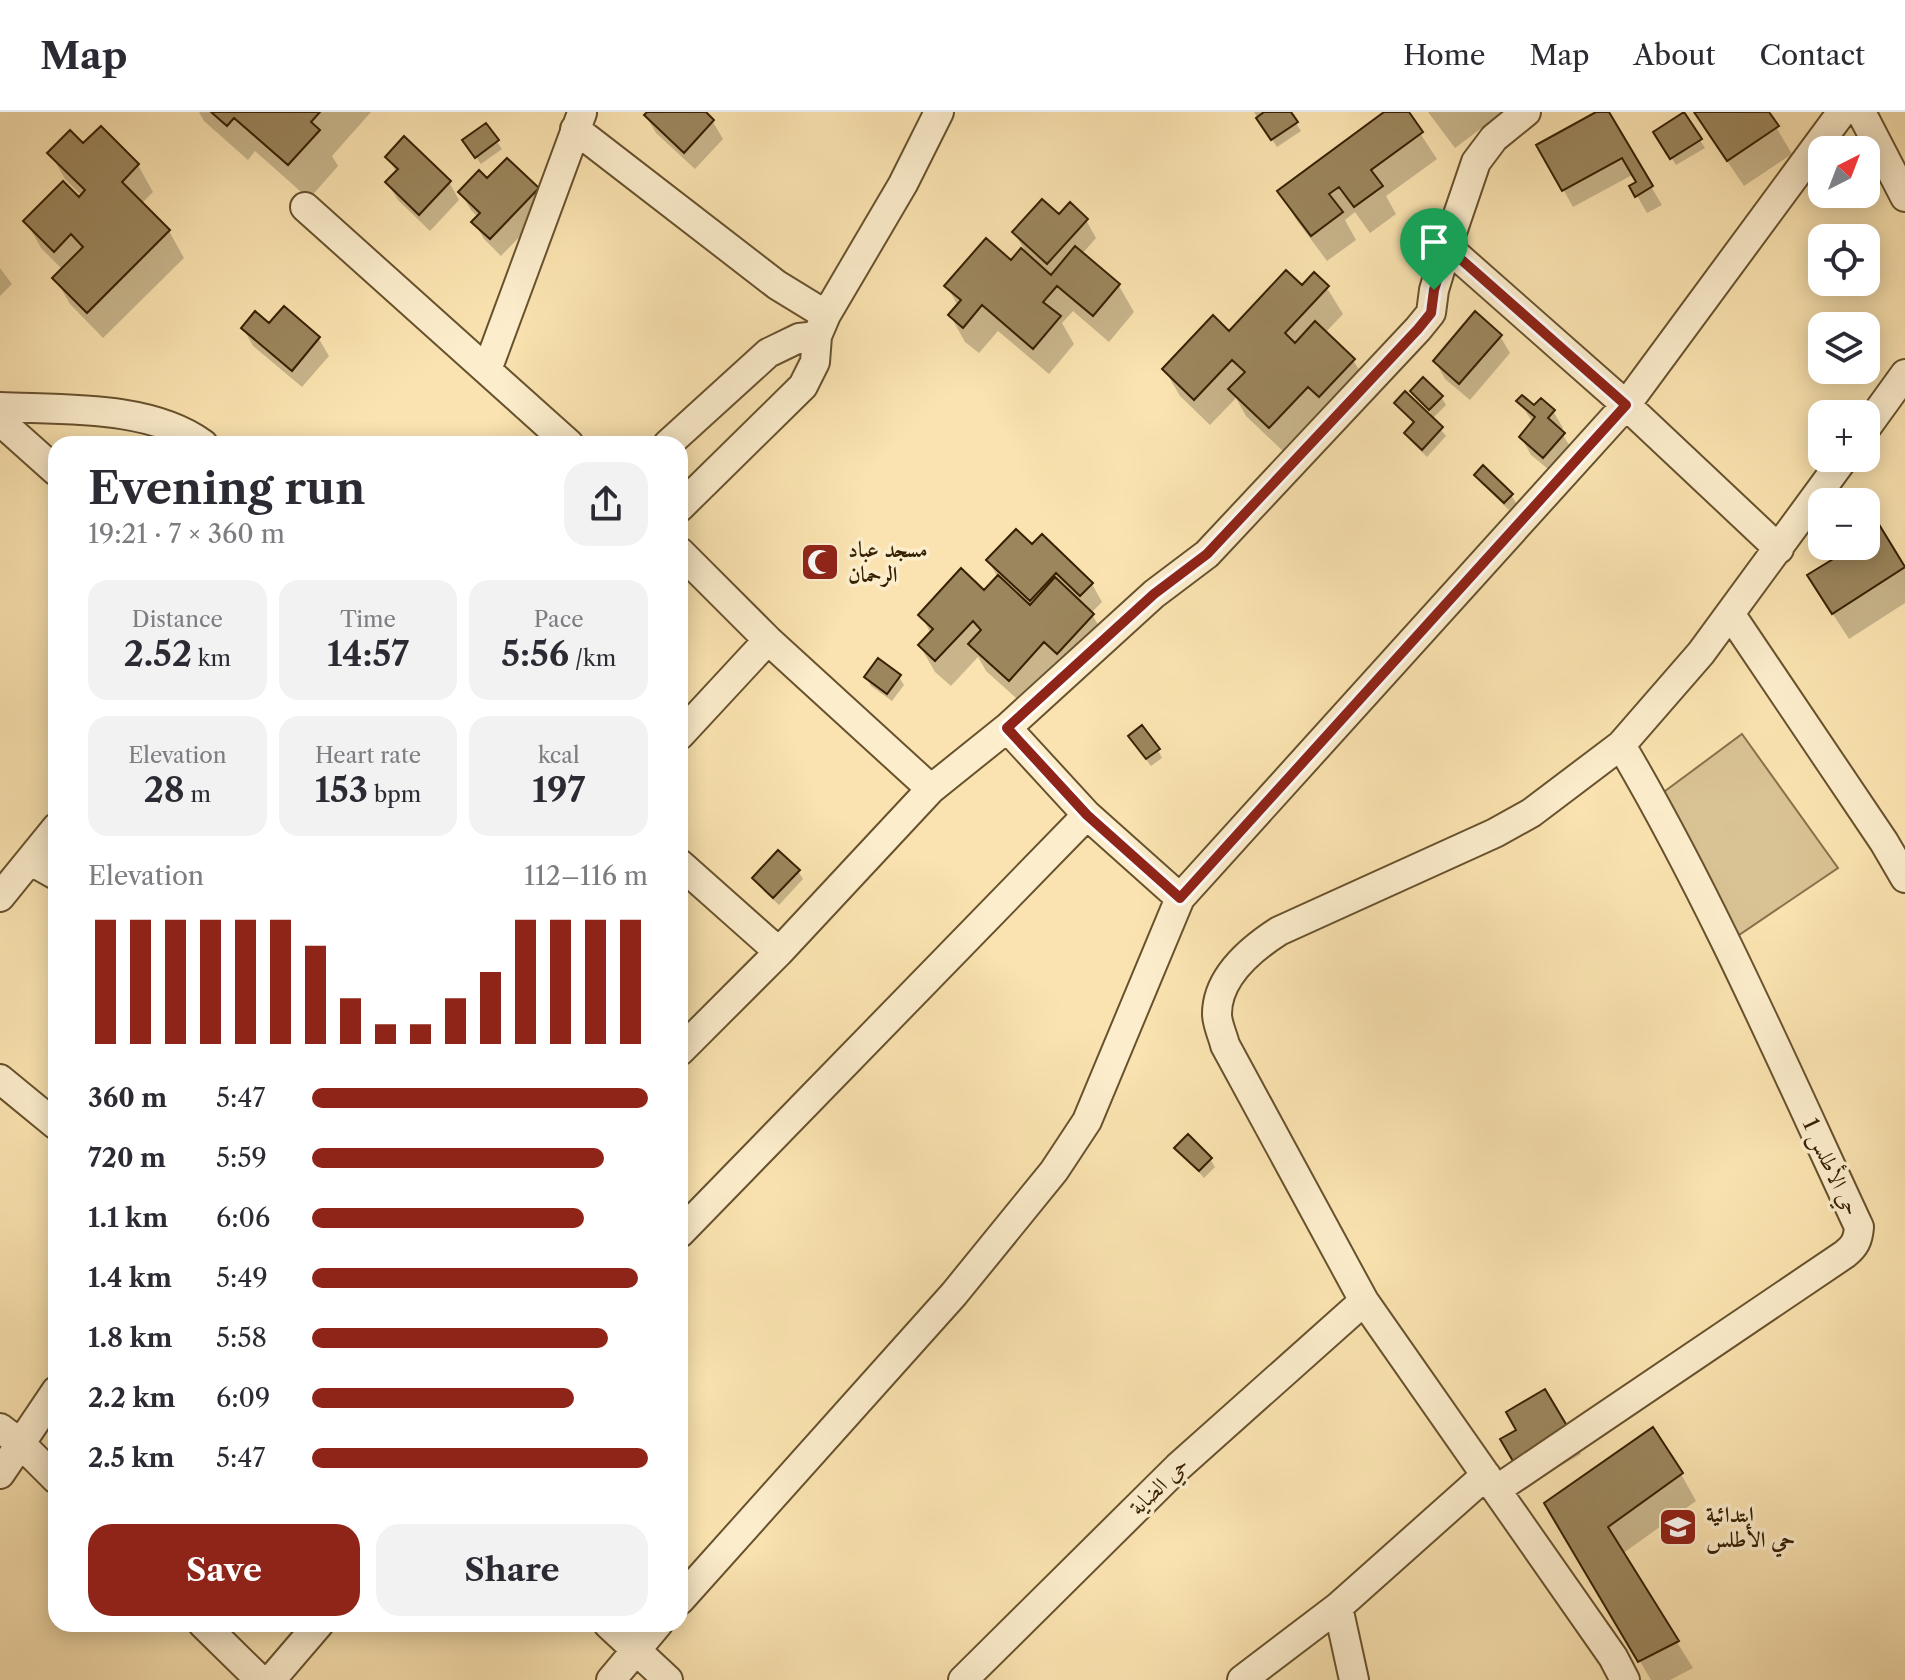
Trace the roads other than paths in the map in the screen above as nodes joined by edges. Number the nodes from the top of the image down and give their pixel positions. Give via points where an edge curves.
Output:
1 (939, 112) edge
2 (1526, 112) edge
3 (1842, 112) edge
4 (1861, 112) edge
5 (579, 120) edge
6 (1905, 197) edge
7 (305, 207) dead end
8 (1447, 247) junction
9 (821, 325) junction
10 (487, 370) junction
11 (1905, 374) edge
12 (1626, 405) junction
13 (0, 407) edge
14 (1880, 409) edge
15 (0, 421) edge
16 (186, 436) edge
17 (560, 436) edge
18 (677, 436) edge
19 (48, 464) edge
20 (1834, 472) edge
21 (688, 499) edge
22 (1779, 549) junction
23 (688, 560) edge
24 (1731, 615) junction
25 (768, 640) junction
26 (688, 726) edge
27 (1007, 728) junction
28 (1621, 745) junction
29 (931, 789) junction
30 (1087, 815) junction
31 (48, 839) edge
32 (31, 861) junction
33 (48, 871) edge
34 (688, 871) edge
35 (1905, 878) edge
36 (0, 897) edge
37 (1180, 898) junction
38 (779, 952) junction
39 (688, 1043) edge
40 (0, 1079) edge
41 (48, 1118) edge
42 (688, 1225) edge
43 (1364, 1301) junction
44 (48, 1399) edge
45 (10, 1436) edge
46 (48, 1472) edge
47 (0, 1474) edge
48 (1491, 1483) junction
49 (688, 1591) edge
50 (1338, 1607) junction
51 (211, 1632) edge
52 (312, 1632) edge
53 (617, 1632) edge
54 (651, 1632) edge
55 (635, 1649) junction
56 (260, 1680) edge
57 (271, 1680) edge
58 (611, 1680) edge
59 (668, 1680) edge
60 (963, 1680) edge
61 (1242, 1680) edge
62 (1354, 1680) edge
63 (1625, 1680) edge

1 - 9 street
2 - 8 street via 1494,138 1476,162
3 - 12 street
4 - 6 street
5 - 9 street
5 - 10 street
7 - 10 street
8 - 12 street
8 - 27 street via 1431,313 1418,329 1207,554 1154,594
9 - 18 street via 768,353
9 - 21 street via 815,362 803,386
10 - 17 street
11 - 14 street
12 - 22 street
12 - 37 street
13 - 16 street via 118,412
15 - 19 street
20 - 22 street
22 - 24 street
23 - 25 street
24 - 28 street
24 - 35 street
25 - 26 street
25 - 29 street
27 - 29 street
27 - 30 street
28 - 43 street via 1531,813 1279,931 1251,950 1231,974 1217,1014 1225,1045
28 - 48 street, حي الأطلس 1 via 1715,916 1859,1227 1859,1238 1845,1254
29 - 38 street
30 - 37 street
30 - 42 street
31 - 32 street
32 - 33 street
32 - 36 street
34 - 38 street
37 - 49 street via 1087,1121 1054,1171 954,1294
38 - 39 street
40 - 41 street
43 - 48 street
43 - 60 street, حي الضاية via 1178,1467
44 - 45 street
45 - 46 street
45 - 47 street
48 - 50 street
48 - 63 street
50 - 61 street
50 - 62 street
51 - 56 street
52 - 57 street
53 - 55 street
54 - 55 street
55 - 58 street
55 - 59 street

